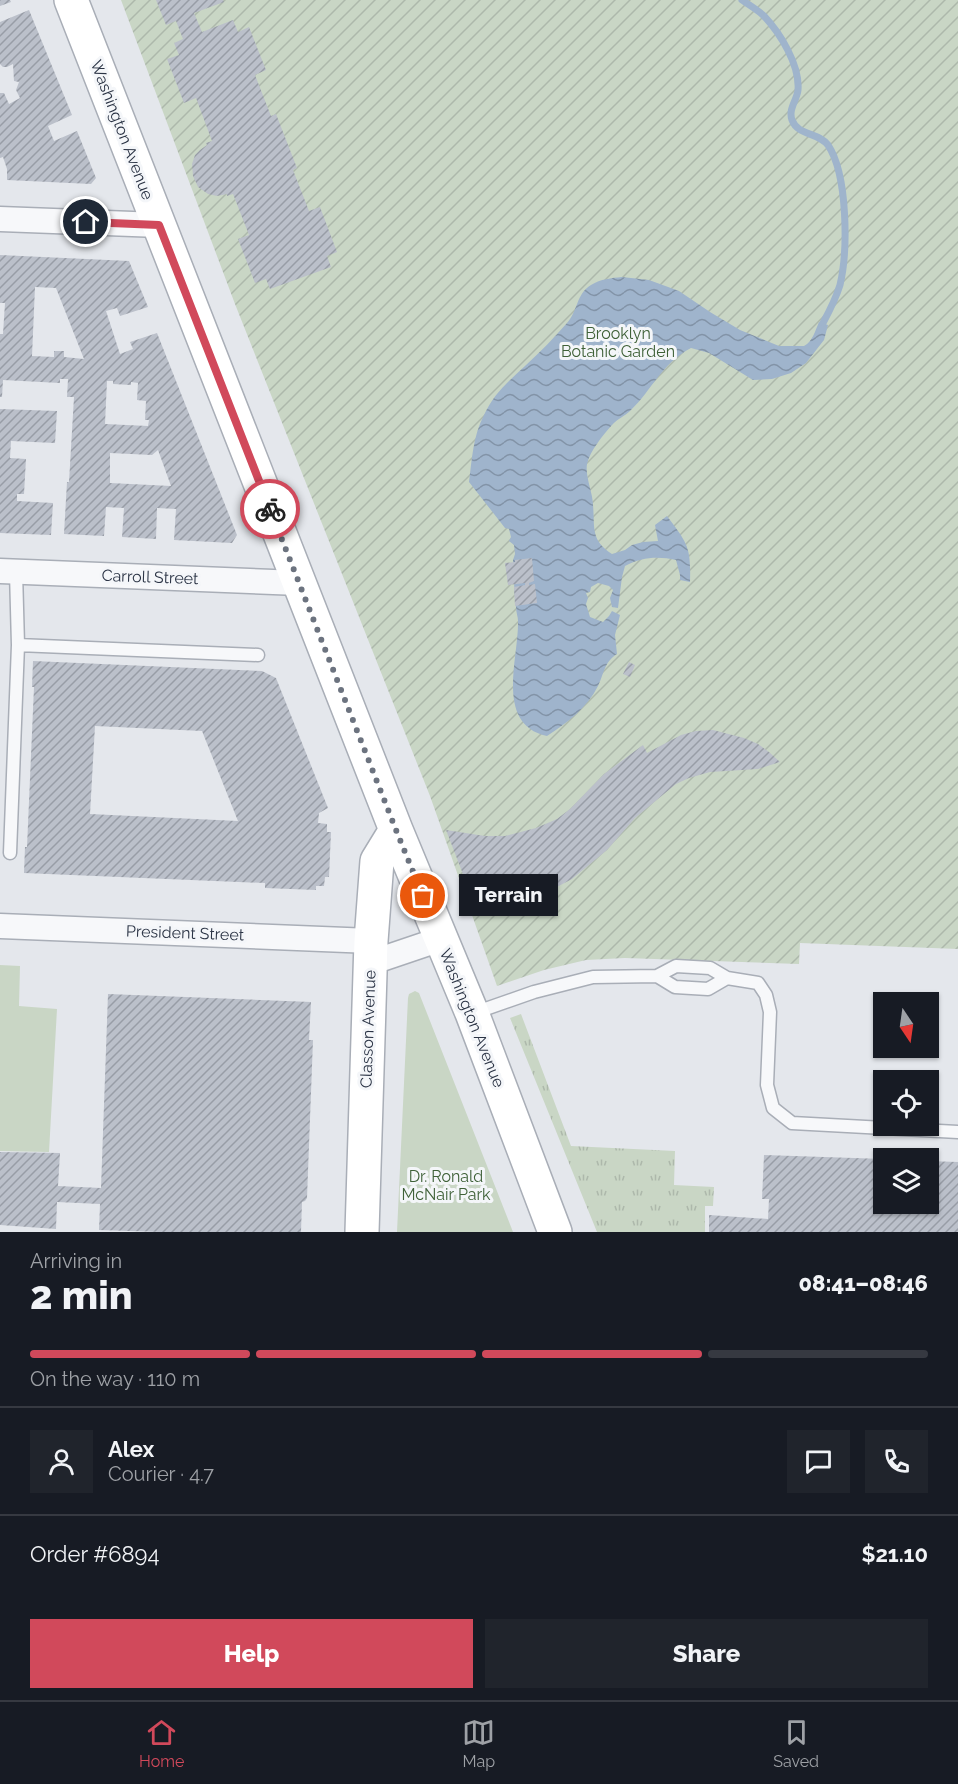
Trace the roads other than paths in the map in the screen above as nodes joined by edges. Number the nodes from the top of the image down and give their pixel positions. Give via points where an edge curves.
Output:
1 (71, 0) edge
2 (0, 219) edge
3 (159, 225) junction
4 (8, 571) edge
5 (299, 583) junction
6 (18, 645) junction
7 (258, 656) dead end
8 (396, 830) junction
9 (10, 853) dead end
10 (0, 926) edge
11 (441, 939) junction
12 (370, 952) junction
13 (657, 976) junction
14 (728, 978) junction
15 (472, 1013) junction
16 (958, 1132) edge
17 (362, 1232) edge
18 (555, 1232) edge

1 - 3 main road, Washington Avenue
2 - 3 street
3 - 5 main road, Washington Avenue
4 - 5 street, Carroll Street
4 - 6 lane
5 - 8 main road, Washington Avenue
6 - 7 lane
6 - 9 lane
8 - 11 main road, Washington Avenue
8 - 12 main road, Classon Avenue via 377,861
10 - 12 street, President Street
11 - 12 street, President Street
11 - 15 main road, Washington Avenue
12 - 17 main road, Classon Avenue
13 - 14 lane via 676,966 710,968
13 - 14 lane via 675,987 708,988
13 - 15 lane via 593,976
14 - 16 lane via 758,983 766,995 770,1012 767,1085 773,1108 792,1123
15 - 18 main road, Washington Avenue

